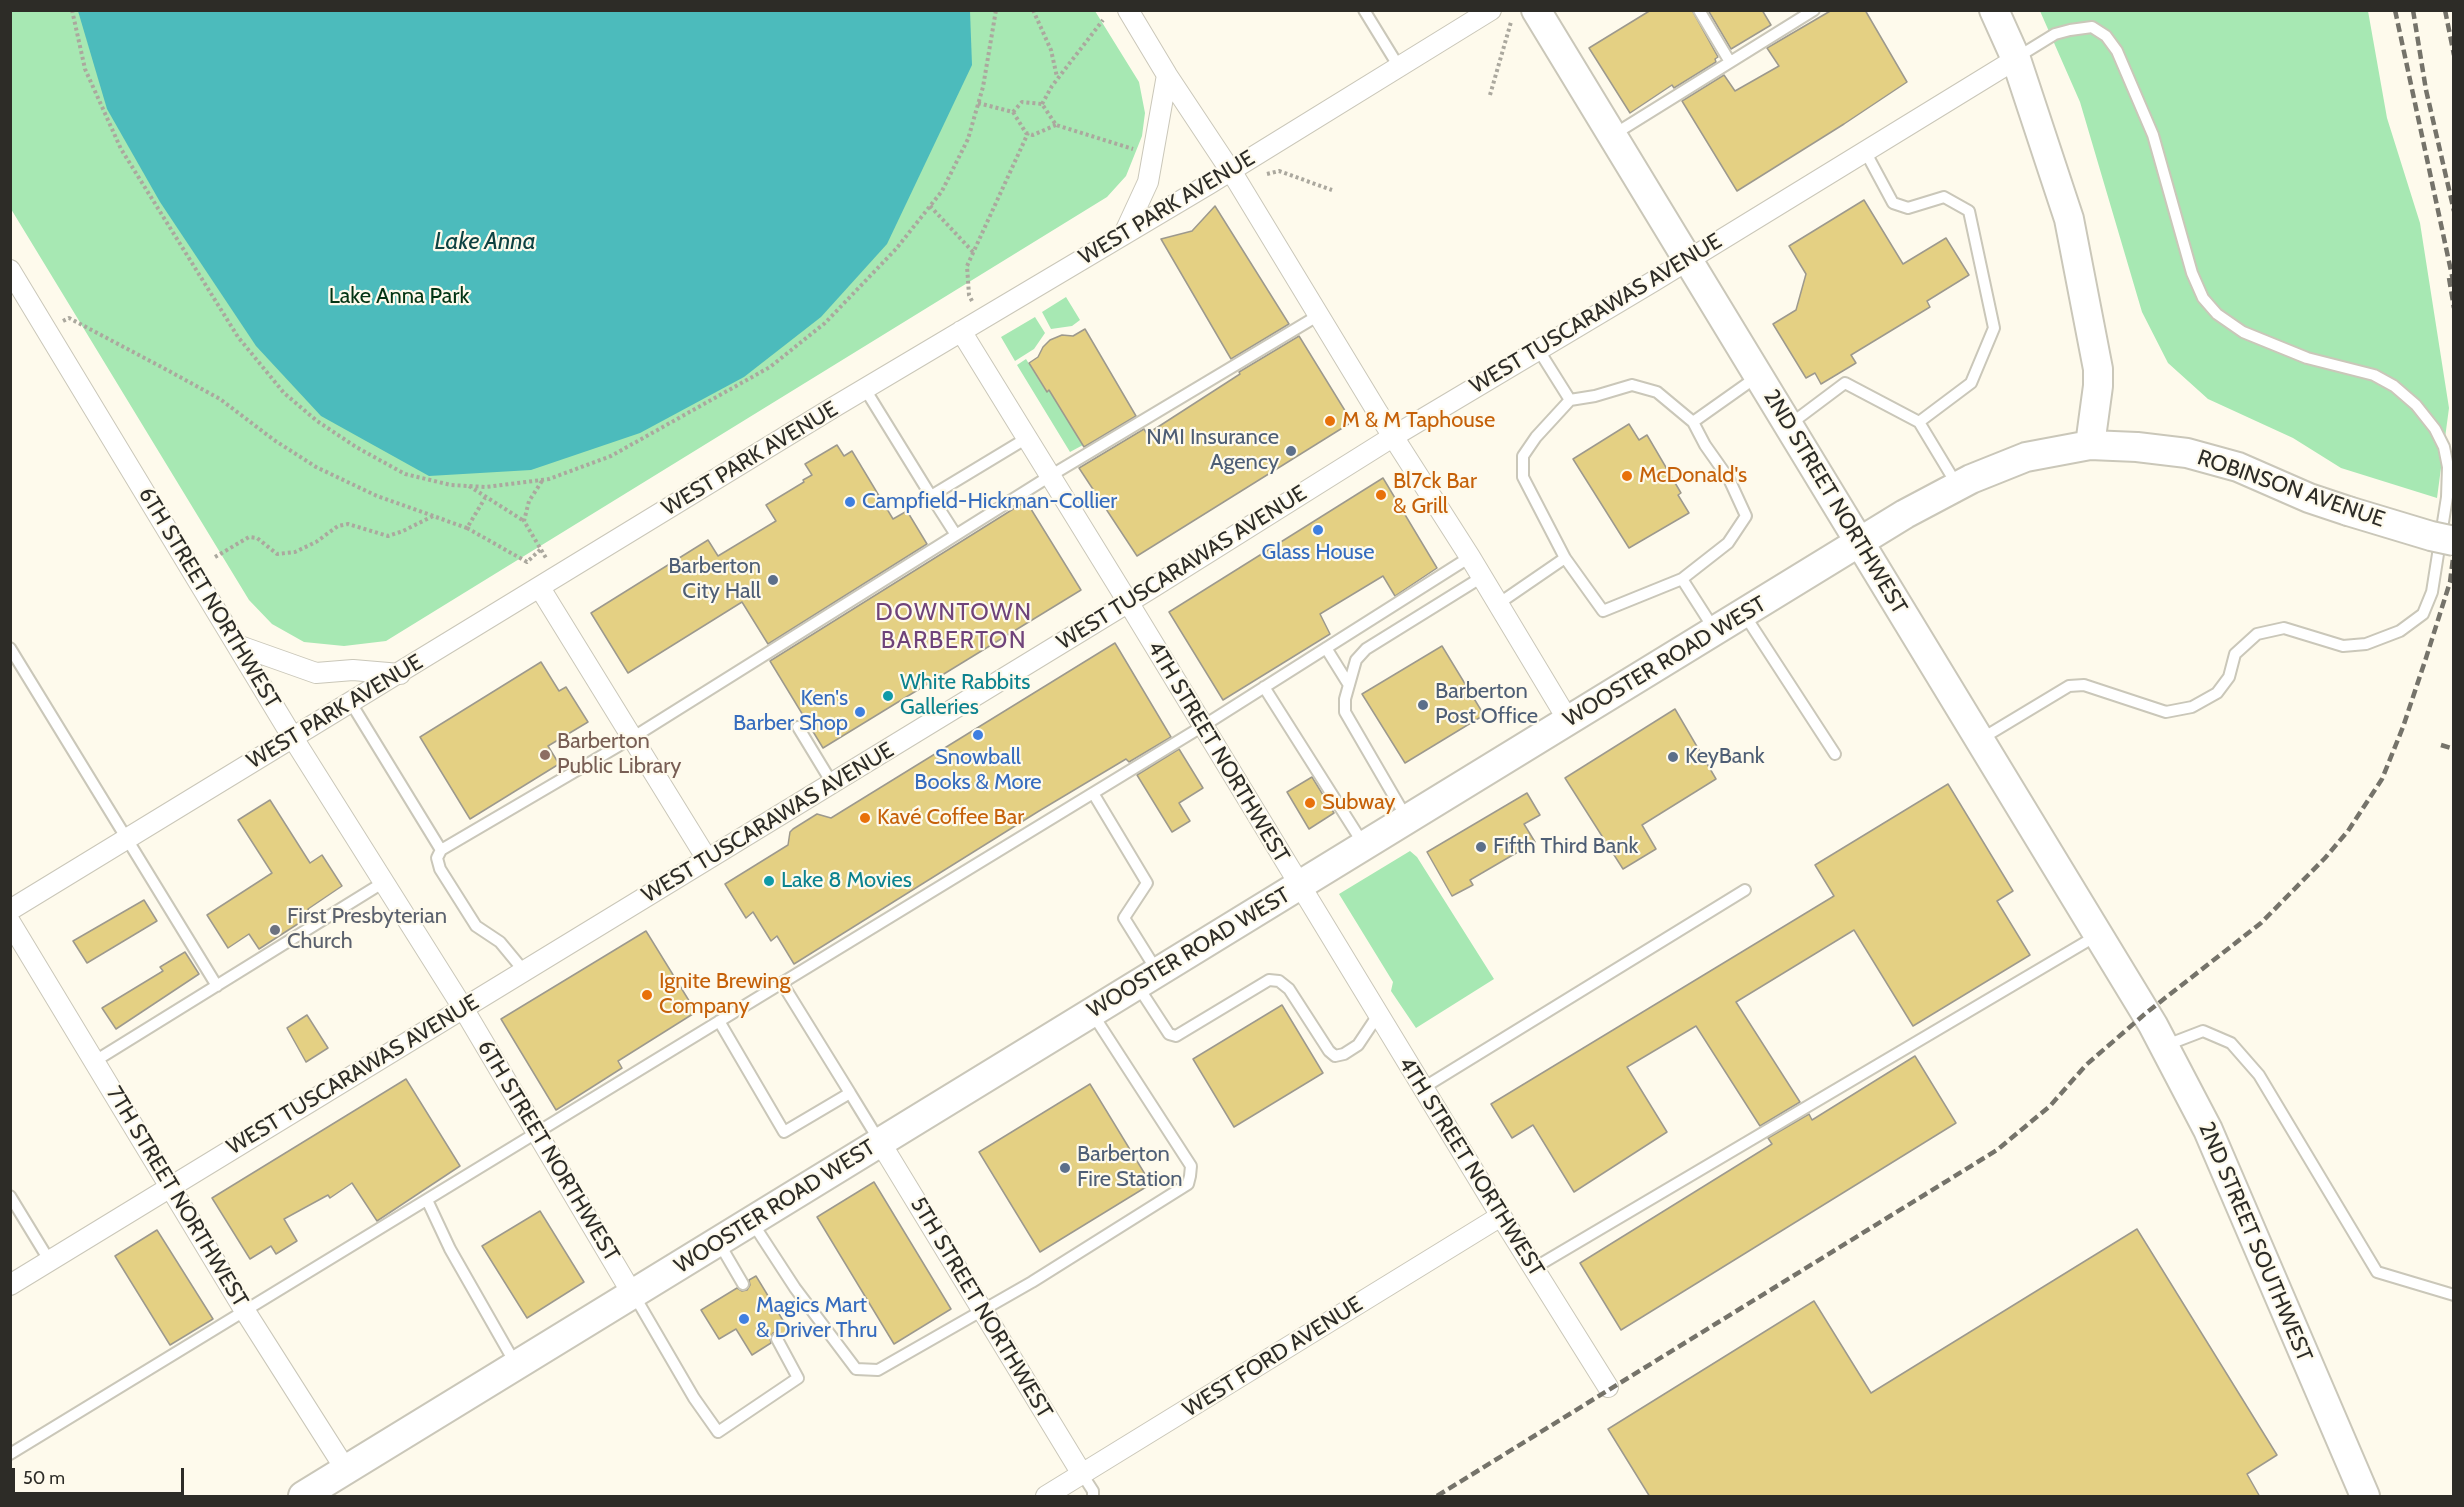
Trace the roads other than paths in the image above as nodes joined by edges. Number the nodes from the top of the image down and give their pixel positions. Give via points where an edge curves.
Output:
1 (1128, 10) edge
2 (1364, 10) edge
3 (1491, 10) edge
4 (1699, 10) edge
5 (1814, 10) edge
6 (1994, 10) edge
7 (1528, 14) edge
8 (1802, 14) edge
9 (2016, 58) junction
10 (1730, 62) junction
11 (1399, 67) junction
12 (1167, 75) junction
13 (1613, 135) junction
14 (1865, 151) junction
15 (1230, 171) junction
16 (1124, 234) junction
17 (1689, 259) junction
18 (10, 270) edge
19 (1319, 315) junction
20 (961, 331) junction
21 (1538, 349) junction
22 (1759, 375) junction
23 (865, 389) junction
24 (1570, 400) junction
25 (1693, 422) junction
26 (1919, 422) junction
27 (1788, 425) junction
28 (1394, 436) junction
29 (1027, 438) junction
30 (2090, 445) junction
31 (1050, 476) junction
32 (1958, 487) junction
33 (931, 496) junction
34 (956, 535) junction
35 (2454, 541) edge
36 (1859, 543) junction
37 (1470, 557) junction
38 (1566, 558) junction
39 (1482, 577) junction
40 (1682, 579) junction
41 (548, 583) junction
42 (1128, 602) junction
43 (1498, 604) junction
44 (1744, 614) junction
45 (1715, 631) junction
46 (237, 645) junction
47 (10, 648) edge
48 (1326, 648) junction
49 (400, 674) junction
50 (1349, 685) junction
51 (1264, 687) junction
52 (351, 703) junction
53 (1568, 720) junction
54 (1203, 726) junction
55 (798, 727) dead end
56 (294, 738) junction
57 (632, 738) junction
58 (1979, 740) junction
59 (1835, 754) dead end
60 (832, 783) junction
61 (1093, 793) junction
62 (1408, 819) junction
63 (128, 839) junction
64 (1364, 845) junction
65 (441, 850) junction
66 (707, 860) junction
67 (384, 882) junction
68 (1299, 886) junction
69 (1745, 890) dead end
70 (10, 910) edge
71 (10, 922) edge
72 (2098, 935) junction
73 (524, 971) junction
74 (1147, 978) junction
75 (782, 983) junction
76 (217, 986) junction
77 (2133, 994) joint
78 (463, 1008) junction
79 (1092, 1012) junction
80 (1378, 1015) junction
81 (719, 1021) junction
82 (2164, 1046) junction
83 (95, 1061) junction
84 (1423, 1088) junction
85 (850, 1093) junction
86 (537, 1132) junction
87 (880, 1142) junction
88 (171, 1186) junction
89 (10, 1196) edge
90 (427, 1200) junction
91 (1501, 1216) junction
92 (752, 1221) junction
93 (718, 1242) junction
94 (50, 1260) junction
95 (1533, 1268) junction
96 (743, 1284) dead end
97 (10, 1285) edge
98 (633, 1295) junction
99 (2454, 1295) edge
100 (982, 1310) junction
101 (245, 1311) junction
102 (777, 1340) dead end
103 (516, 1366) junction
104 (1608, 1387) dead end
105 (10, 1454) edge
106 (346, 1470) junction
107 (1082, 1474) junction
108 (318, 1493) edge
109 (1046, 1497) edge
110 (1093, 1497) edge
111 (2365, 1497) edge

1 - 12 street
2 - 11 lane
3 - 11 street, WEST PARK AVENUE
4 - 10 lane
5 - 8 lane
6 - 9 main road
7 - 13 main road, 2ND STREET NORTHWEST
8 - 10 lane
9 - 14 street, WEST TUSCARAWAS AVENUE
9 - 30 main road via 2069,219 2098,369
9 - 58 lane via 2055,34 2070,30 2092,27 2106,36 2117,51 2153,135 2192,273 2203,298 2217,314 2243,332 2307,358 2374,375 2394,386 2416,405 2444,447 2447,497 2432,592 2423,614 2400,631 2366,644 2343,646 2284,628 2257,634 2235,654 2229,677 2217,693 2192,706 2166,712 2085,685 2069,686
10 - 13 lane
11 - 15 street, WEST PARK AVENUE
12 - 15 street
12 - 16 street via 1148,182
13 - 17 main road, 2ND STREET NORTHWEST
14 - 17 street, WEST TUSCARAWAS AVENUE
14 - 26 lane via 1893,203 1908,208 1944,197 1969,211 1994,328 1971,383
15 - 16 street, WEST PARK AVENUE
15 - 19 street
16 - 20 street, WEST PARK AVENUE
17 - 21 street, WEST TUSCARAWAS AVENUE
17 - 22 main road, 2ND STREET NORTHWEST
18 - 46 street, 6TH STREET NORTHWEST
19 - 28 street
19 - 31 lane
20 - 23 street, WEST PARK AVENUE
20 - 29 street, 4TH STREET NORTHWEST
21 - 24 lane
21 - 28 street, WEST TUSCARAWAS AVENUE
22 - 25 lane
22 - 27 main road, 2ND STREET NORTHWEST
23 - 33 lane
23 - 41 street, WEST PARK AVENUE
24 - 25 lane via 1632,385 1657,392
24 - 38 lane via 1523,456 1523,477
25 - 40 lane via 1729,479 1746,516 1728,543
26 - 27 lane via 1845,382
26 - 32 lane
27 - 36 main road, 2ND STREET NORTHWEST
28 - 37 street
28 - 42 street, WEST TUSCARAWAS AVENUE
29 - 31 street, 4TH STREET NORTHWEST
29 - 33 lane
30 - 32 main road, WOOSTER ROAD WEST via 2026,457
30 - 35 main road, ROBINSON AVENUE, bridge via 2187,453 2238,467 2348,511
31 - 34 lane
31 - 42 street, 4TH STREET NORTHWEST
32 - 36 main road, WOOSTER ROAD WEST
33 - 34 lane
34 - 57 lane
36 - 44 main road, WOOSTER ROAD WEST
36 - 58 main road, 2ND STREET NORTHWEST
37 - 39 street
37 - 48 lane
38 - 40 lane via 1603,611
38 - 43 lane
39 - 43 street
39 - 50 lane via 1365,649 1356,660
40 - 45 lane
41 - 49 street, WEST PARK AVENUE
41 - 57 street
42 - 54 street, 4TH STREET NORTHWEST
42 - 60 street, WEST TUSCARAWAS AVENUE
43 - 53 street
44 - 45 main road, WOOSTER ROAD WEST
44 - 59 lane
45 - 53 main road, WOOSTER ROAD WEST
46 - 49 street via 316,673 353,670
46 - 56 street, 6TH STREET NORTHWEST
47 - 63 lane
48 - 50 lane
48 - 51 lane
49 - 52 street, WEST PARK AVENUE
50 - 62 lane via 1345,712
51 - 54 lane
51 - 64 lane
52 - 56 street, WEST PARK AVENUE
52 - 65 lane
53 - 62 main road, WOOSTER ROAD WEST
54 - 61 lane
54 - 68 street, 4TH STREET NORTHWEST
55 - 60 lane
56 - 63 street, WEST PARK AVENUE
56 - 67 street, 6TH STREET NORTHWEST
57 - 65 lane
57 - 66 street
58 - 72 main road, 2ND STREET NORTHWEST
60 - 66 street, WEST TUSCARAWAS AVENUE
61 - 74 lane via 1147,883 1124,918
61 - 75 lane
62 - 64 main road, WOOSTER ROAD WEST
63 - 70 street, WEST PARK AVENUE
63 - 76 lane
64 - 68 main road, WOOSTER ROAD WEST
65 - 73 lane via 437,858 440,869 476,926 500,942
66 - 73 street, WEST TUSCARAWAS AVENUE
67 - 76 lane
67 - 78 street, 6TH STREET NORTHWEST
68 - 74 main road, WOOSTER ROAD WEST
68 - 80 street, 4TH STREET NORTHWEST
69 - 84 lane
71 - 83 street, 7TH STREET NORTHWEST
72 - 77 main road, 2ND STREET NORTHWEST
72 - 95 lane
73 - 78 street, WEST TUSCARAWAS AVENUE
74 - 79 main road, WOOSTER ROAD WEST
74 - 80 lane via 1169,1034 1176,1036 1269,980 1279,981 1289,989 1335,1056 1358,1045
75 - 81 lane
75 - 85 lane
76 - 83 lane
77 - 82 main road, 2ND STREET SOUTHWEST
78 - 86 street, 6TH STREET NORTHWEST
78 - 88 street, WEST TUSCARAWAS AVENUE
79 - 87 main road, WOOSTER ROAD WEST
79 - 100 lane via 1191,1166 1188,1184
80 - 84 street, 4TH STREET NORTHWEST
81 - 85 lane via 784,1132
81 - 86 lane
82 - 99 lane via 2203,1031 2231,1043 2259,1075 2377,1272
82 - 111 main road, 2ND STREET SOUTHWEST via 2208,1130
83 - 88 street, 7TH STREET NORTHWEST
84 - 91 street, 4TH STREET NORTHWEST
85 - 87 lane
86 - 90 lane
86 - 98 street, 6TH STREET NORTHWEST
87 - 92 main road, WOOSTER ROAD WEST
87 - 100 street, 5TH STREET NORTHWEST
88 - 94 street, WEST TUSCARAWAS AVENUE
88 - 101 street, 7TH STREET NORTHWEST
89 - 94 lane
90 - 101 lane
90 - 103 lane
91 - 95 street, 4TH STREET NORTHWEST
91 - 107 street, WEST FORD AVENUE
92 - 93 main road, WOOSTER ROAD WEST
92 - 100 lane via 795,1288 856,1369 878,1370
93 - 96 lane
93 - 98 main road, WOOSTER ROAD WEST
94 - 97 street, WEST TUSCARAWAS AVENUE
95 - 104 street, 4TH STREET NORTHWEST
98 - 102 lane via 718,1432 798,1378
98 - 103 main road, WOOSTER ROAD WEST
100 - 107 street, 5TH STREET NORTHWEST
101 - 105 lane
101 - 106 street, 7TH STREET NORTHWEST
103 - 106 main road, WOOSTER ROAD WEST
106 - 108 main road, WOOSTER ROAD WEST
107 - 109 street, WEST FORD AVENUE
107 - 110 lane

